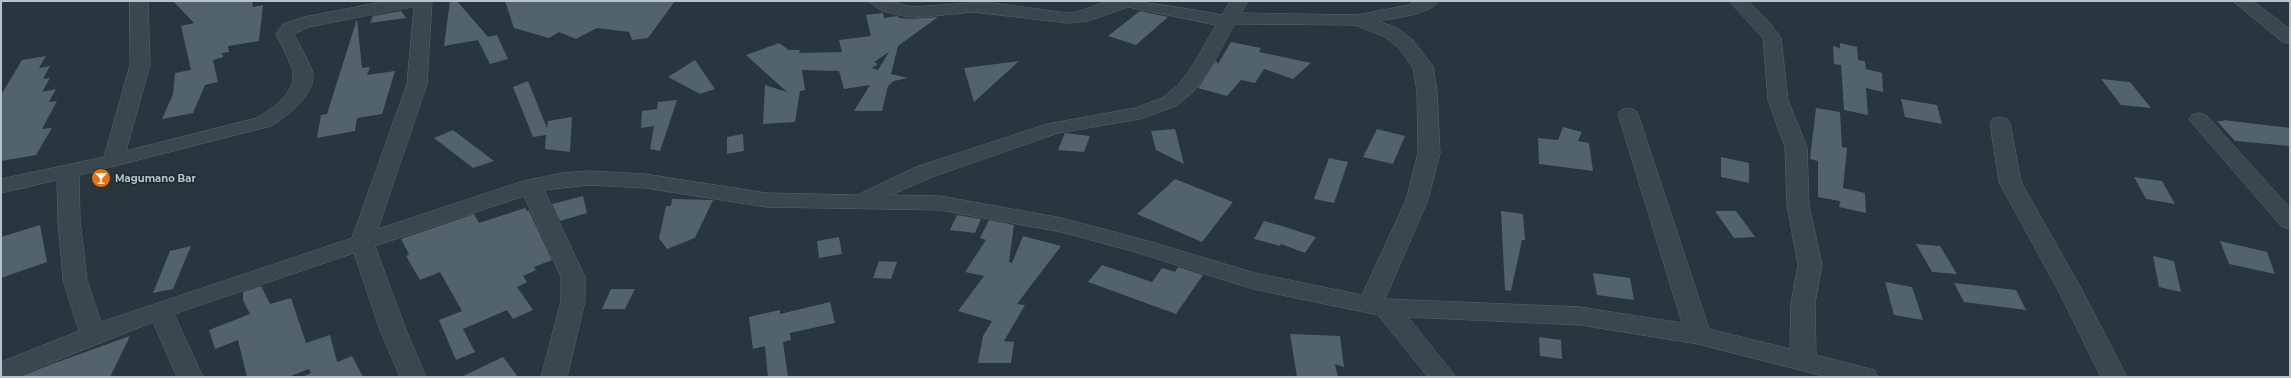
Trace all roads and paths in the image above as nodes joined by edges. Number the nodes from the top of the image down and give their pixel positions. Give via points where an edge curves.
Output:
1 (139, 1) edge
2 (416, 1) edge
3 (423, 1) edge
4 (877, 1) edge
5 (1126, 1) edge
6 (1239, 1) edge
7 (1430, 1) edge
8 (1738, 1) edge
9 (2242, 1) edge
10 (1228, 20) junction
11 (1357, 20) junction
12 (2290, 38) edge
13 (1628, 114) dead end
14 (2199, 119) dead end
15 (2000, 124) dead end
16 (113, 161) junction
17 (68, 172) junction
18 (1, 186) edge
19 (531, 186) junction
20 (859, 200) junction
21 (2290, 222) edge
22 (362, 243) junction
23 (1378, 307) junction
24 (160, 310) junction
25 (93, 335) junction
26 (1698, 335) junction
27 (1803, 360) junction
28 (1, 372) edge
29 (190, 377) edge
30 (413, 377) edge
31 (554, 377) edge
32 (1443, 377) edge
33 (1865, 377) edge
34 (2114, 377) edge

1 - 16 street via 140,65
2 - 16 street via 304,22 289,28 285,34 303,74 299,89 290,102 264,122
3 - 22 street via 417,84
4 - 5 street via 901,11 918,13 972,7 1068,18 1082,17
5 - 10 street
6 - 10 street
7 - 11 street via 1414,9
8 - 27 street via 1772,38 1778,100 1796,147 1798,205 1810,265 1803,303
9 - 12 street
10 - 11 street
10 - 20 street via 1202,67 1186,88 1169,102 1140,113 1054,128 924,172
11 - 23 street via 1390,32 1405,43 1423,66 1428,91 1429,153 1417,200
13 - 26 street
14 - 21 street
15 - 34 street via 2010,182 2070,290
16 - 17 street
17 - 18 street
17 - 25 street via 75,280
19 - 20 street via 588,178 645,181 766,200
19 - 22 street
19 - 31 street via 573,277 574,301
20 - 23 street via 940,203 1062,225 1253,281
22 - 24 street
22 - 30 street via 392,330
23 - 26 street via 1580,316
23 - 32 street
24 - 25 street
24 - 29 street
25 - 28 street
26 - 27 street
27 - 33 street

